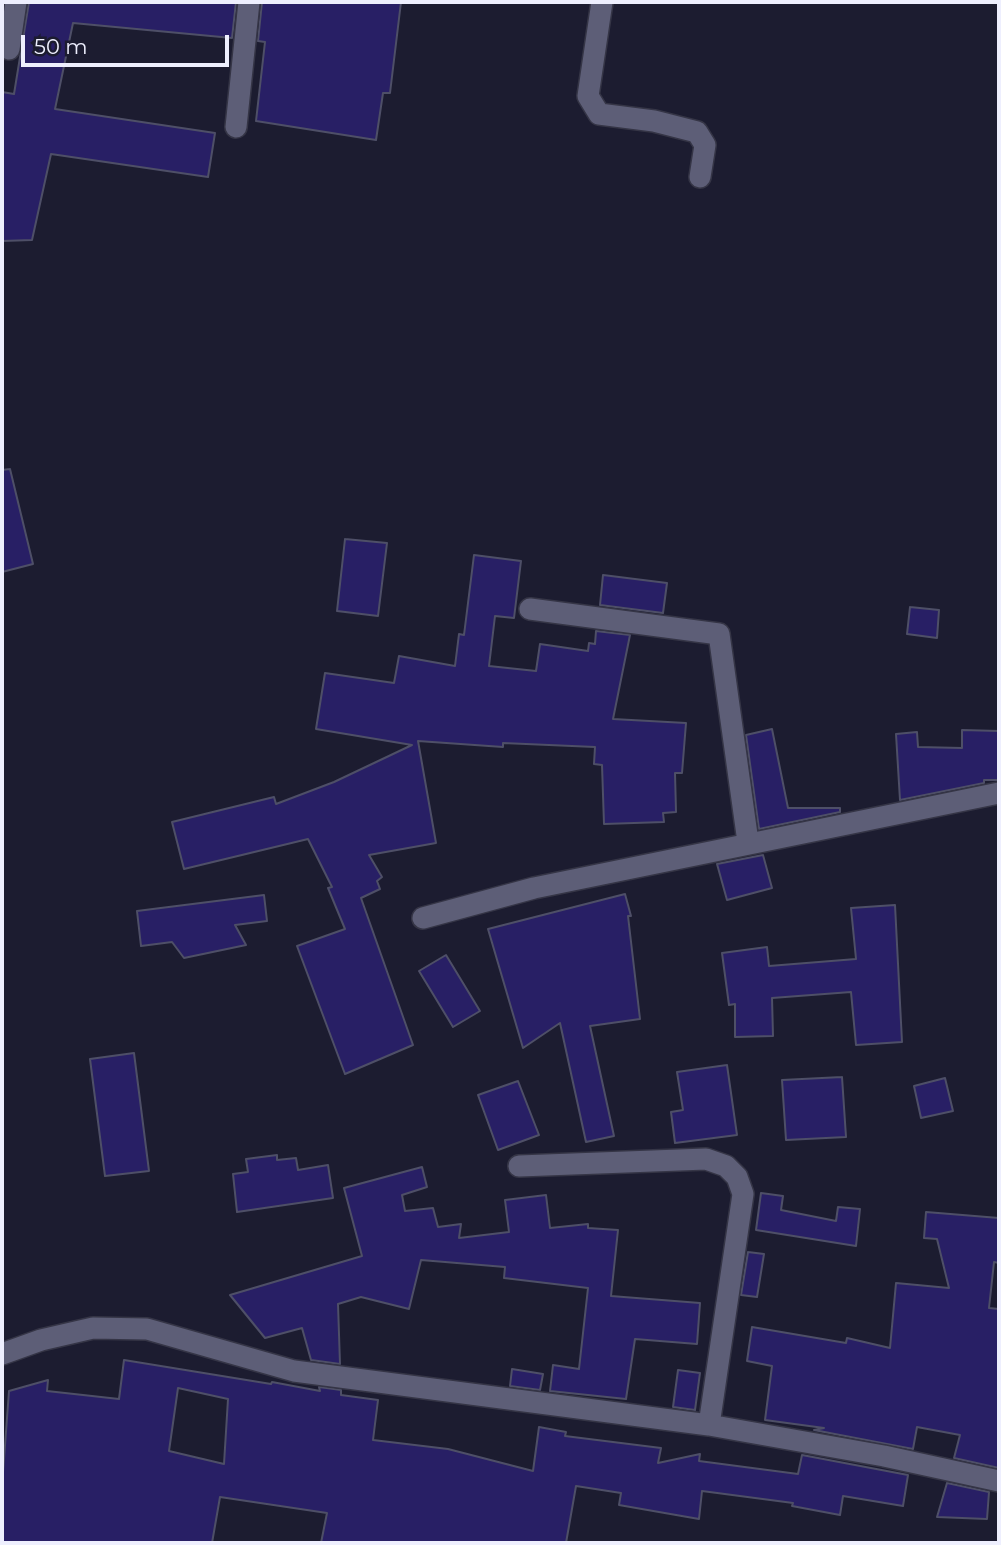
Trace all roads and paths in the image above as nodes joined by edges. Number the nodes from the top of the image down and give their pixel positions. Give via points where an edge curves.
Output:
1 (16, 2) edge
2 (249, 2) edge
3 (602, 2) edge
4 (9, 49) dead end
5 (236, 127) dead end
6 (700, 177) dead end
7 (530, 609) dead end
8 (999, 793) edge
9 (748, 842) junction
10 (423, 918) dead end
11 (519, 1166) dead end
12 (2, 1354) edge
13 (709, 1425) junction
14 (999, 1481) edge

1 - 4 street
2 - 5 street
3 - 6 street via 588,96 599,114 697,132 705,145
7 - 9 street via 719,634
8 - 9 street
9 - 10 street via 534,888
11 - 13 street via 706,1159 726,1166 737,1177 743,1195
12 - 13 street via 93,1328 147,1329 294,1371
13 - 14 street

